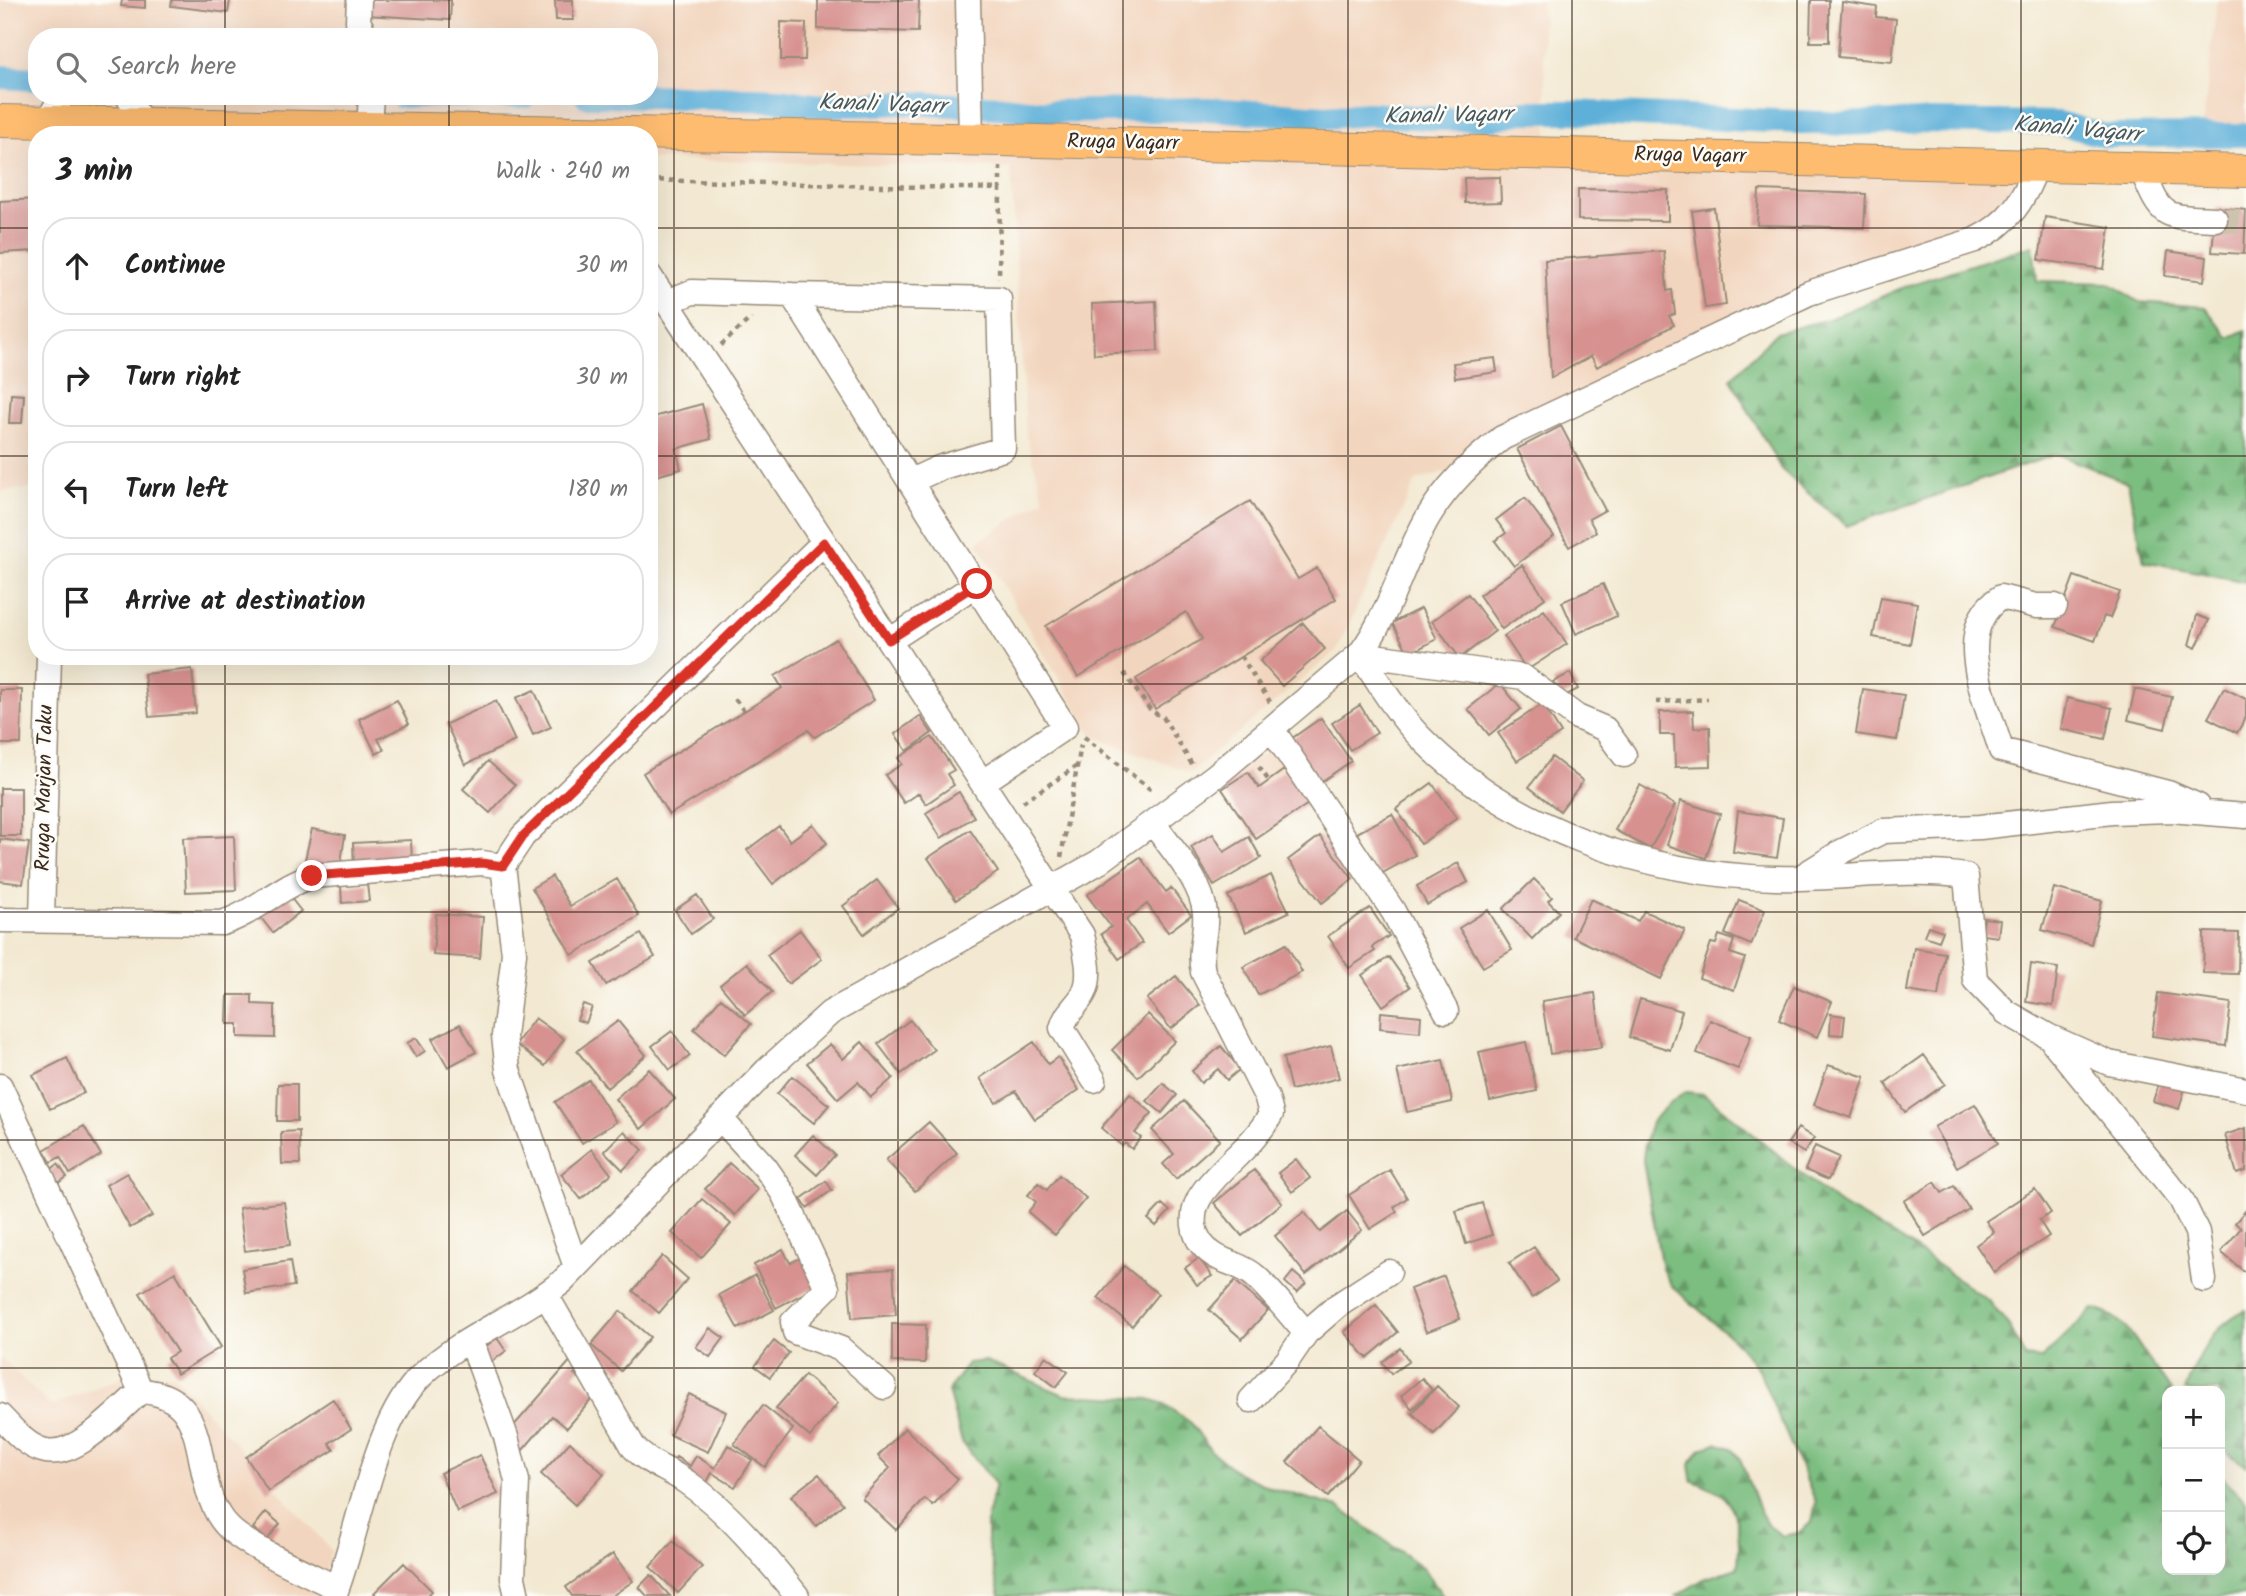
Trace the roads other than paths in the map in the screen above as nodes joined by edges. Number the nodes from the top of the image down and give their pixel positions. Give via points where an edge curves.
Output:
1 (359, 0) edge
2 (968, 0) edge
3 (362, 28) edge
4 (132, 105) edge
5 (370, 110) edge
6 (971, 116) junction
7 (58, 119) edge
8 (0, 121) edge
9 (142, 124) junction
10 (186, 126) edge
11 (314, 126) edge
12 (499, 126) edge
13 (658, 129) edge
14 (2037, 164) junction
15 (2141, 168) junction
16 (2246, 172) edge
17 (2215, 219) tunnel mouth
18 (658, 288) edge
19 (786, 295) junction
20 (667, 302) junction
21 (911, 481) junction
22 (824, 542) junction
23 (977, 584) junction
24 (2054, 606) dead end
25 (889, 640) junction
26 (1360, 654) junction
27 (49, 665) edge
28 (1272, 717) junction
29 (1624, 755) dead end
30 (983, 782) junction
31 (2212, 813) junction
32 (2246, 816) edge
33 (1154, 824) junction
34 (503, 866) junction
35 (1801, 878) junction
36 (1055, 889) junction
37 (0, 919) edge
38 (42, 919) junction
39 (1446, 1011) dead end
40 (2048, 1036) junction
41 (1094, 1080) dead end
42 (0, 1086) edge
43 (2246, 1090) edge
44 (720, 1118) junction
45 (576, 1268) junction
46 (1389, 1272) dead end
47 (2204, 1280) dead end
48 (546, 1295) junction
49 (1306, 1334) junction
50 (471, 1340) junction
51 (884, 1387) dead end
52 (141, 1391) junction
53 (1251, 1400) dead end
54 (1, 1420) edge
55 (336, 1592) edge
56 (517, 1596) edge
57 (797, 1596) edge

1 - 3 street
2 - 6 street
4 - 9 street
5 - 11 main road, Rruga Vaqarr
5 - 12 main road, Rruga Vaqarr
6 - 13 main road, Rruga Vaqarr
6 - 14 main road, Rruga Vaqarr
7 - 8 main road, Rruga Vaqarr
7 - 9 main road, Rruga Vaqarr
9 - 10 main road, Rruga Vaqarr
14 - 15 main road, Rruga Vaqarr
14 - 26 street via 2019,205 1995,230 1976,240 1809,293 1502,438 1469,464 1427,519 1378,630
15 - 16 main road, Rruga Vaqarr
15 - 17 street via 2158,207 2166,214
18 - 20 street
19 - 20 street via 692,292
19 - 21 street
19 - 21 street via 999,299 1003,449
20 - 22 street
21 - 23 street
22 - 25 street
22 - 34 street via 523,836
23 - 25 street
23 - 30 street via 1065,727
24 - 31 street via 2001,597 1983,617 1974,655 2001,751 2168,793
25 - 30 street
26 - 28 street
26 - 29 street via 1523,677 1577,717 1605,729
26 - 35 street via 1419,735 1461,773 1508,806 1592,844 1649,862 1709,872
27 - 38 street, Rruga Marjan Taku
28 - 33 street
28 - 39 street via 1393,911
30 - 36 street
31 - 32 street
31 - 35 street via 2112,812 1980,827 1883,831
33 - 36 street
33 - 49 street via 1202,894 1205,915 1199,953 1203,972 1271,1114 1249,1145 1205,1189 1193,1208 1192,1224 1211,1254 1257,1278
34 - 38 street via 482,863 312,876 222,923
34 - 45 street via 514,953 505,1036 508,1070
35 - 40 street via 1932,871 1966,876 1975,980 2006,1012
36 - 41 street via 1082,935 1089,969 1083,995 1066,1014 1062,1028
36 - 44 street via 830,1013
37 - 38 street
40 - 43 street via 2109,1063
40 - 47 street via 2181,1199 2197,1232
42 - 52 street
44 - 45 street
44 - 51 street via 783,1193 827,1288 793,1322 795,1332 841,1349
45 - 48 street
46 - 49 street via 1336,1306
48 - 50 street
48 - 57 street via 634,1448 647,1462 686,1481 713,1503
49 - 53 street
50 - 55 street via 421,1377 401,1401 385,1435
50 - 56 street via 517,1481 513,1578
52 - 54 street via 80,1443 61,1450 43,1451
52 - 55 street via 172,1398 188,1415 209,1496 230,1530

